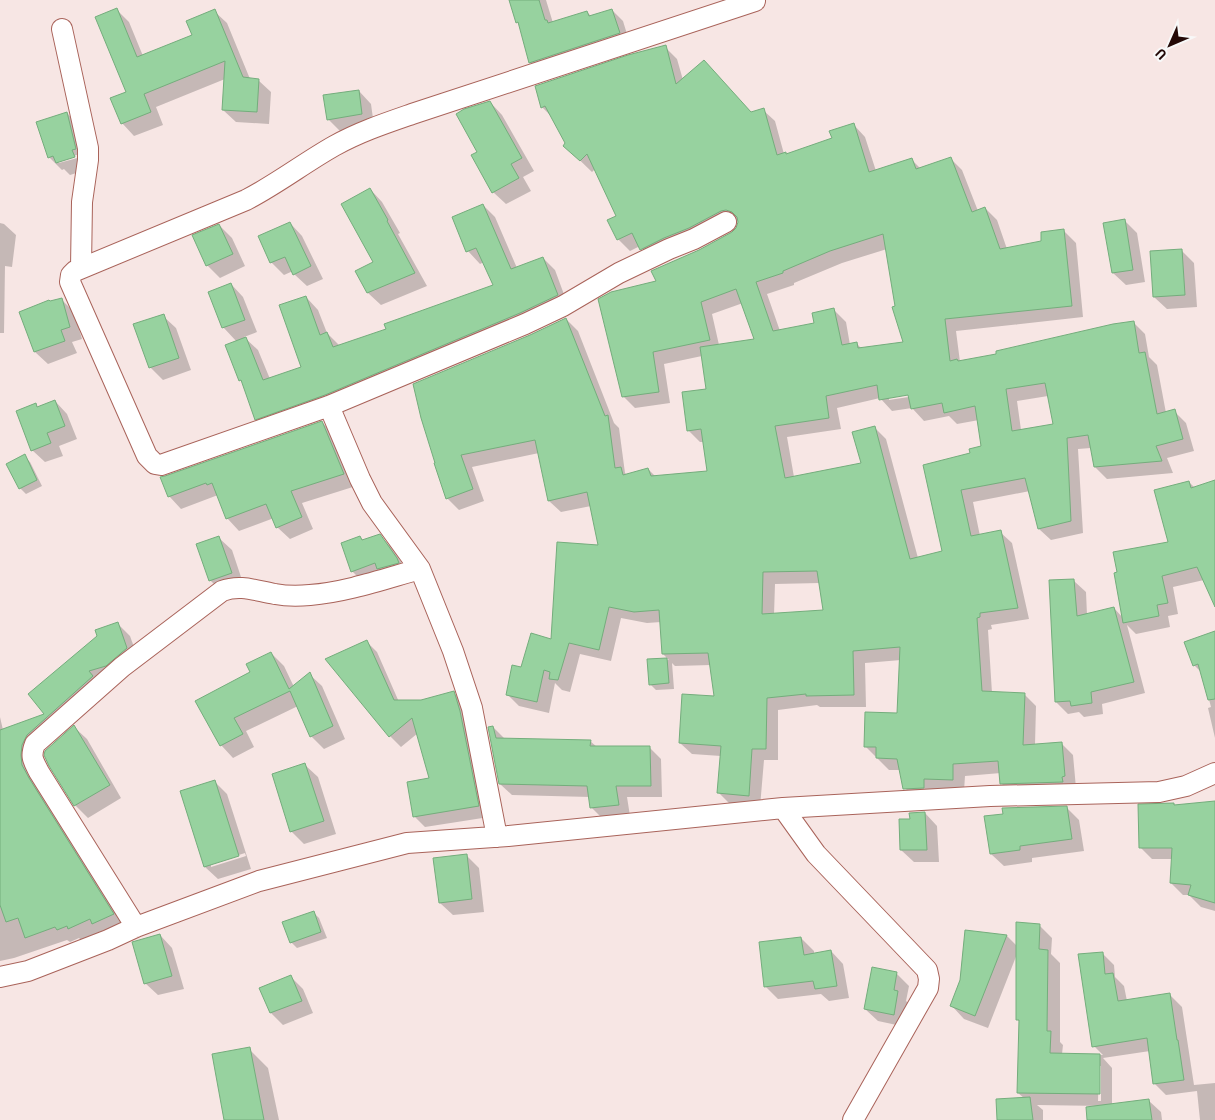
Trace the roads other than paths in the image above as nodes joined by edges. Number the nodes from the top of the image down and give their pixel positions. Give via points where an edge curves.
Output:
1 (755, 1) edge
2 (62, 29) dead end
3 (726, 222) dead end
4 (81, 268) junction
5 (329, 406) junction
6 (420, 569) junction
7 (1215, 774) edge
8 (782, 808) junction
9 (497, 837) junction
10 (136, 927) junction
11 (0, 977) edge
12 (853, 1120) edge

1 - 4 street via 366,130 335,145 246,200
2 - 4 street via 88,148 82,202
3 - 5 street via 619,273 563,306
4 - 5 street via 71,275 70,282 147,456 155,464 166,464
5 - 6 street via 372,503
6 - 9 street via 472,708
6 - 10 street via 309,595 277,595 244,588 222,591 122,667 35,744 33,760 39,772
7 - 8 street via 1186,786 1159,792 990,796
8 - 9 street
8 - 12 street via 816,854 927,970 928,988
9 - 10 street via 407,843 259,881
10 - 11 street via 28,971

